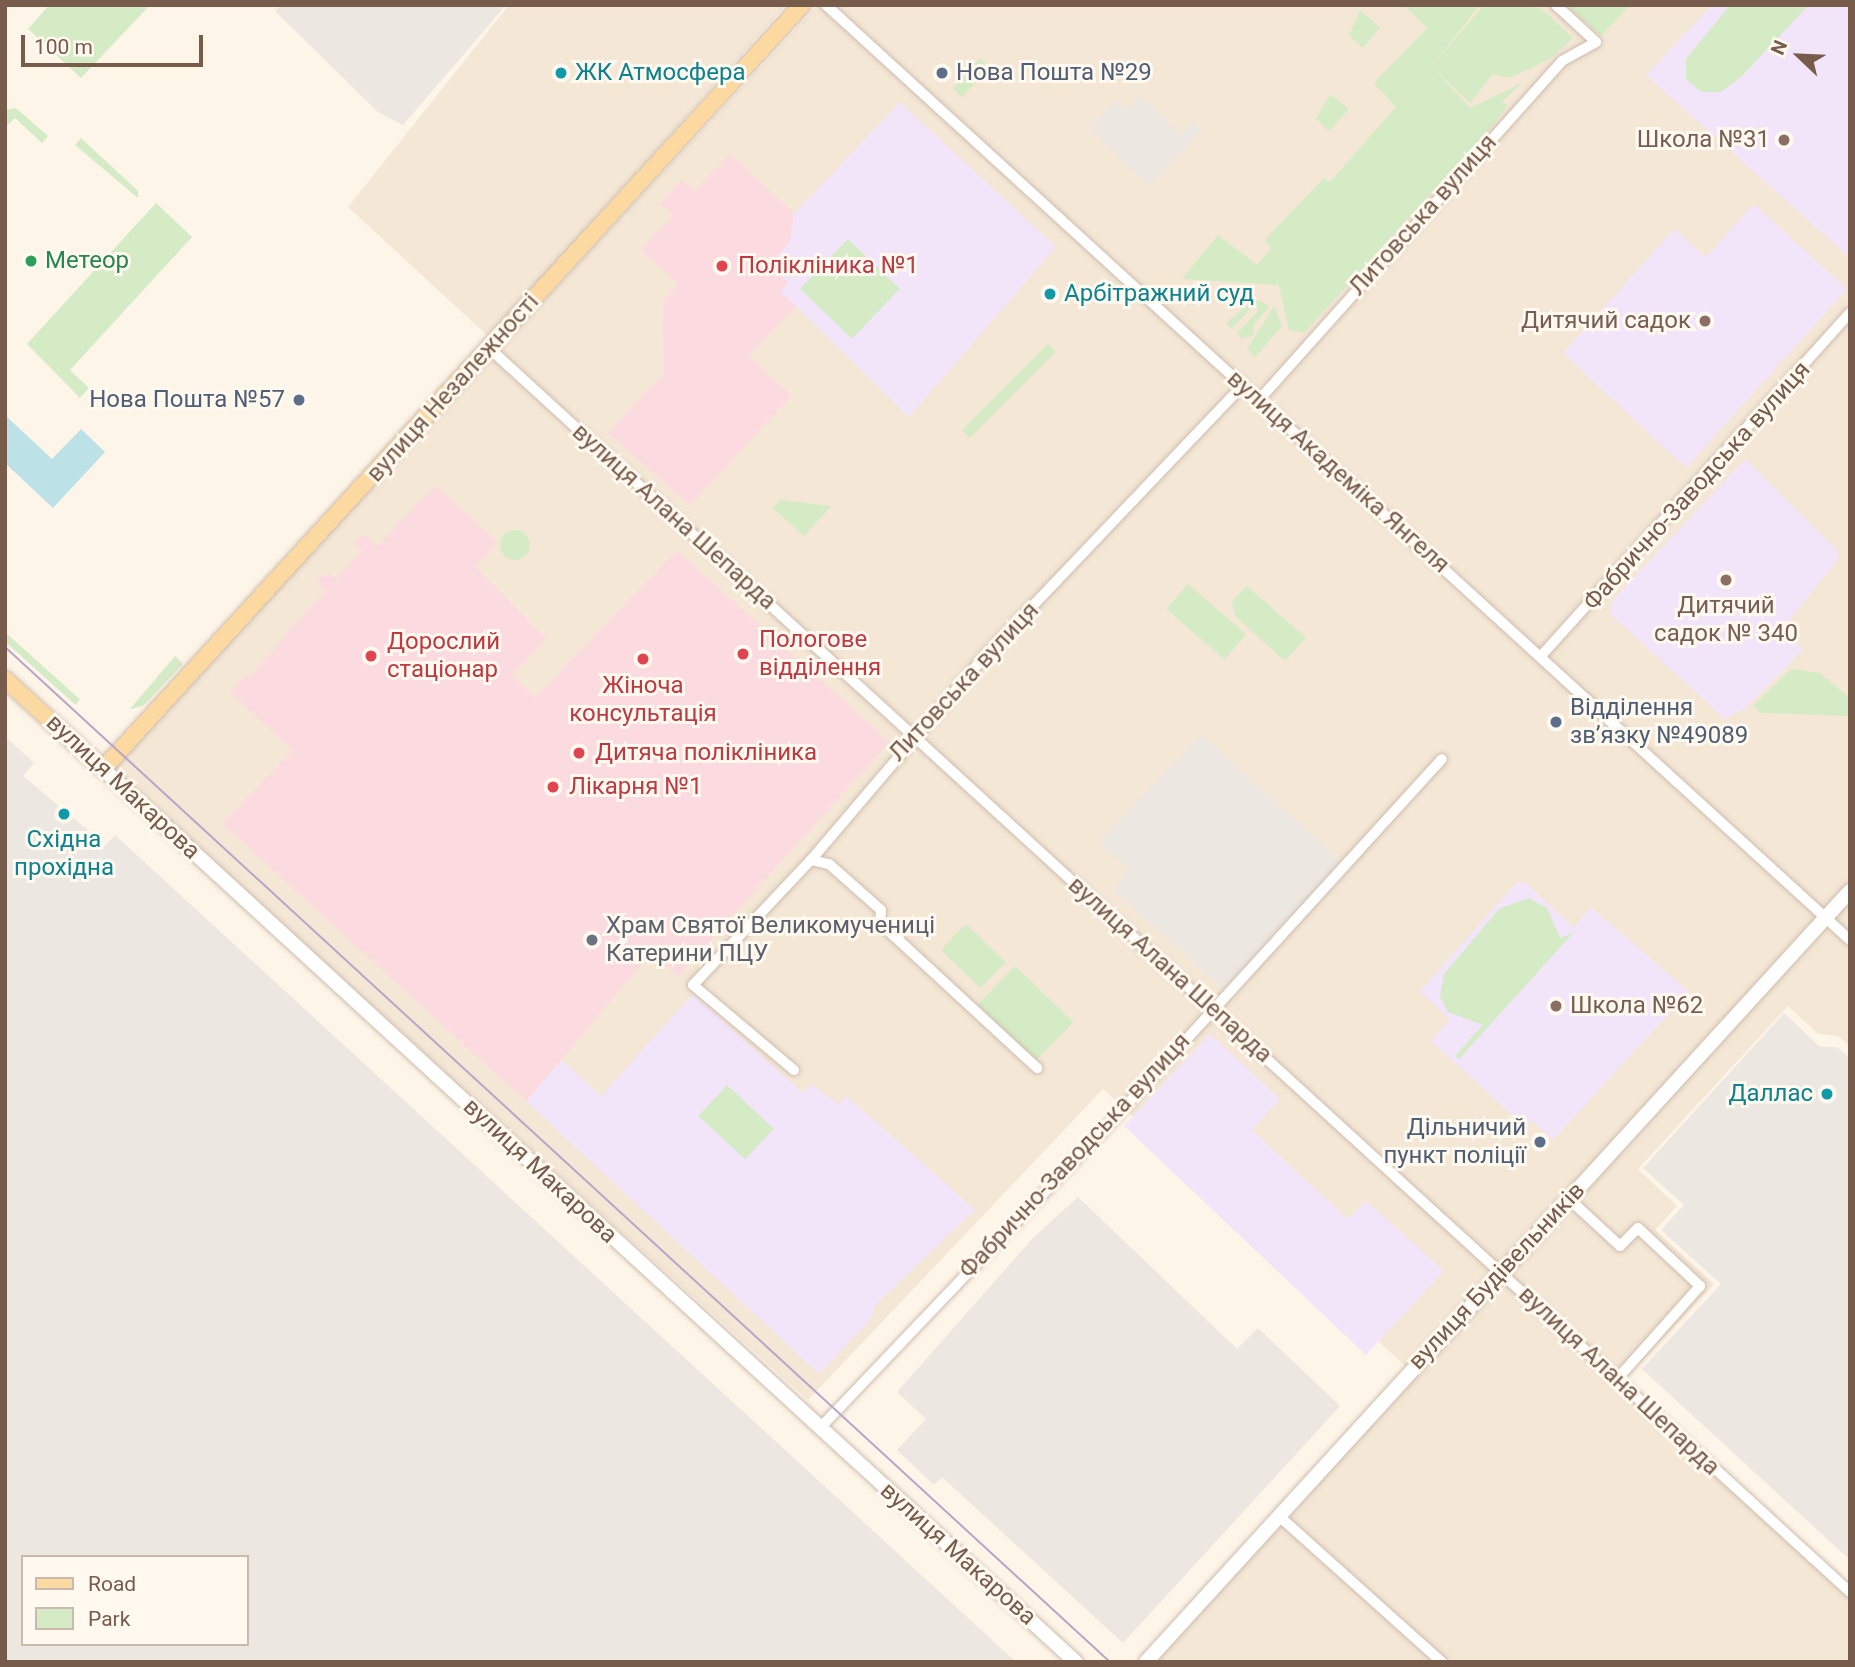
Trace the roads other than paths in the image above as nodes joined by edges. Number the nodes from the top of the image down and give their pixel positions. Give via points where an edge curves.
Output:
1 (802, 5) edge
2 (826, 5) edge
3 (1556, 5) edge
4 (1850, 313) edge
5 (489, 348) junction
6 (1243, 385) junction
7 (1259, 400) junction
8 (1541, 656) junction
9 (5, 679) edge
10 (913, 735) junction
11 (1442, 759) dead end
12 (103, 769) junction
13 (811, 860) junction
14 (1850, 891) edge
15 (1825, 918) junction
16 (1850, 940) edge
17 (1214, 1010) junction
18 (1037, 1068) dead end
19 (794, 1070) dead end
20 (1568, 1198) junction
21 (1501, 1272) junction
22 (1617, 1378) junction
23 (820, 1428) junction
24 (1279, 1516) junction
25 (1850, 1592) edge
26 (1076, 1662) edge
27 (1146, 1662) edge
28 (1441, 1662) edge

1 - 5 main road, вулиця Незалежності
2 - 6 street, вулиця Академіка Янгеля
3 - 7 street, Литовська вулиця via 1596,42 1562,61
4 - 8 street, Фабрично-Заводська вулиця
5 - 10 street, вулиця Алана Шепарда
5 - 12 main road, вулиця Незалежності
6 - 7 street, вулиця Академіка Янгеля
6 - 10 street, Литовська вулиця
7 - 8 street, вулиця Академіка Янгеля
8 - 15 street, вулиця Академіка Янгеля
9 - 12 main road, вулиця Макарова
10 - 13 street, Литовська вулиця
10 - 17 street, вулиця Алана Шепарда
11 - 17 street, Фабрично-Заводська вулиця
12 - 23 main road, вулиця Макарова
13 - 18 street via 829,864 881,910 880,923
13 - 19 street, Литовська вулиця via 692,985
14 - 15 main road, вулиця Будівельників
15 - 16 street, вулиця Академіка Янгеля
15 - 20 main road, вулиця Будівельників
17 - 21 street, вулиця Алана Шепарда
17 - 23 street, Фабрично-Заводська вулиця
20 - 21 main road, вулиця Будівельників
20 - 22 street via 1620,1246 1638,1228 1700,1286
21 - 22 street, вулиця Алана Шепарда
21 - 24 main road, вулиця Будівельників
22 - 25 street, вулиця Алана Шепарда
23 - 26 main road, вулиця Макарова
24 - 27 main road, вулиця Будівельників
24 - 28 street

